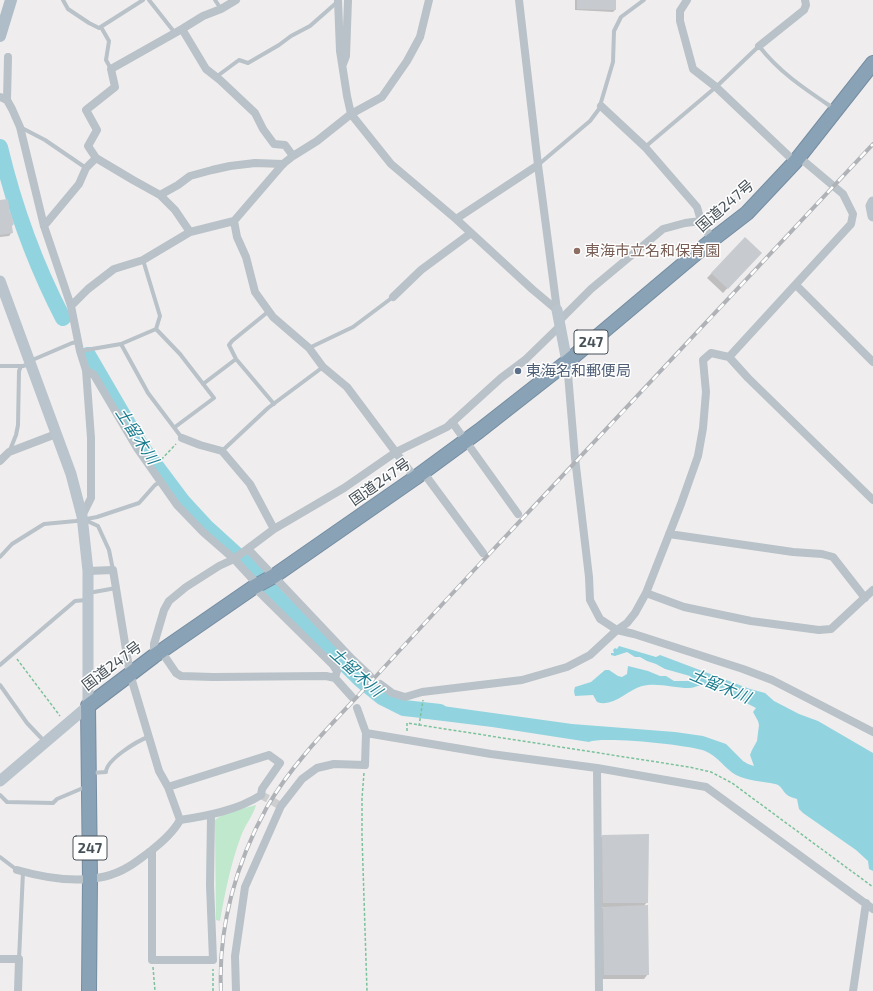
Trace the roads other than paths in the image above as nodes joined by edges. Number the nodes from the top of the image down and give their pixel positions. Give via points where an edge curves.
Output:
1 (11, 0) edge
2 (63, 0) edge
3 (144, 0) edge
4 (149, 0) edge
5 (215, 0) edge
6 (236, 0) edge
7 (348, 0) edge
8 (429, 0) edge
9 (519, 0) edge
10 (644, 0) edge
11 (688, 0) edge
12 (805, 0) edge
13 (338, 2) edge
14 (221, 9) junction
15 (101, 27) junction
16 (179, 31) junction
17 (0, 36) edge
18 (759, 46) junction
19 (8, 58) dead end
20 (873, 63) edge
21 (342, 66) junction
22 (111, 69) junction
23 (216, 77) junction
24 (716, 87) junction
25 (3, 99) edge
26 (601, 106) junction
27 (836, 110) junction
28 (352, 114) junction
29 (20, 127) junction
30 (645, 147) junction
31 (293, 156) junction
32 (96, 158) junction
33 (797, 159) junction
34 (283, 164) junction
35 (538, 165) junction
36 (86, 168) junction
37 (160, 194) junction
38 (873, 202) edge
39 (873, 216) edge
40 (456, 219) junction
41 (234, 221) junction
42 (701, 221) junction
43 (44, 226) junction
44 (190, 232) junction
45 (471, 233) junction
46 (712, 240) junction
47 (143, 260) junction
48 (0, 280) edge
49 (796, 285) junction
50 (393, 297) joint
51 (71, 306) junction
52 (557, 310) junction
53 (269, 311) junction
54 (560, 324) junction
55 (156, 329) junction
56 (121, 344) junction
57 (79, 346) junction
58 (309, 348) junction
59 (729, 357) junction
60 (236, 359) junction
61 (567, 362) junction
62 (873, 362) edge
63 (27, 364) junction
64 (0, 366) edge
65 (323, 367) junction
66 (86, 370) junction
67 (203, 384) junction
68 (274, 404) junction
69 (452, 422) junction
70 (175, 428) junction
71 (56, 434) junction
72 (182, 438) joint
73 (466, 440) junction
74 (222, 451) junction
75 (9, 452) junction
76 (396, 452) junction
77 (0, 461) edge
78 (419, 475) junction
79 (160, 482) junction
80 (873, 500) edge
81 (518, 514) dead end
82 (82, 518) junction
83 (274, 529) junction
84 (669, 534) junction
85 (247, 550) junction
86 (483, 553) dead end
87 (0, 557) edge
88 (234, 559) junction
89 (113, 570) junction
90 (88, 571) junction
91 (272, 577) junction
92 (256, 586) junction
93 (116, 588) junction
94 (873, 590) edge
95 (646, 593) junction
96 (88, 596) junction
97 (865, 598) junction
98 (617, 630) junction
99 (157, 653) junction
100 (0, 665) edge
101 (130, 674) junction
102 (370, 676) dead end
103 (335, 678) junction
104 (380, 684) dead end
105 (0, 685) edge
106 (352, 697) dead end
107 (88, 706) junction
108 (357, 708) dead end
109 (873, 732) edge
110 (366, 733) junction
111 (148, 737) junction
112 (45, 743) junction
113 (597, 768) junction
114 (89, 773) junction
115 (0, 781) edge
116 (168, 787) junction
117 (89, 788) junction
118 (0, 795) edge
119 (211, 815) junction
120 (180, 820) junction
121 (152, 850) junction
122 (0, 855) edge
123 (20, 871) junction
124 (90, 879) junction
125 (866, 903) junction
126 (873, 909) edge
127 (0, 959) edge
128 (19, 959) junction
129 (18, 991) edge
130 (88, 991) edge
131 (236, 991) edge
132 (599, 991) edge
133 (853, 991) edge

1 - 17 main road
2 - 15 lane via 68,9 89,23
3 - 15 lane
4 - 16 lane
5 - 14 lane
6 - 14 street
7 - 21 street via 346,56
8 - 28 street via 420,37 407,61 382,96
9 - 35 street
10 - 26 lane via 621,17 614,31 613,62
11 - 24 street via 680,11 680,21 693,69
12 - 18 street via 804,10
13 - 21 street
13 - 23 lane via 310,26 248,63 239,60
14 - 16 street via 203,16
15 - 22 lane via 109,41 106,60
16 - 22 street
16 - 23 street via 206,70
18 - 24 lane
18 - 27 lane via 780,70
19 - 25 street
20 - 27 highway, 国道247号 / 247
21 - 28 street
22 - 32 street via 115,87 86,110 97,130 88,146
23 - 31 street via 255,113 274,144 285,145
24 - 30 lane
24 - 33 street
25 - 29 street via 12,109
26 - 30 street
26 - 35 lane via 590,121
27 - 33 highway, 国道247号 / 247
28 - 31 street
28 - 40 street via 391,164
29 - 36 lane via 45,140
29 - 43 street
30 - 42 street via 697,207
31 - 34 street
32 - 36 street
32 - 37 street
33 - 46 highway, 国道247号 / 247 via 746,214
33 - 49 street via 843,194 853,214 851,224
34 - 37 street via 255,163 218,169 190,176
34 - 41 street
35 - 40 street
35 - 52 street
36 - 43 street via 79,184
37 - 44 street
38 - 39 street
40 - 45 street
41 - 44 street
41 - 53 street via 255,292
42 - 46 street
42 - 54 street via 663,229 591,289
43 - 51 street
44 - 47 street
45 - 50 street via 421,270
45 - 52 street
46 - 61 highway, 国道247号 / 247
47 - 51 street via 114,269
47 - 55 lane via 160,316
48 - 63 street
49 - 59 street
49 - 62 street
50 - 58 lane via 352,326
51 - 57 street
52 - 54 street
53 - 58 street via 273,318
53 - 60 lane via 229,345
54 - 61 street
54 - 69 street via 524,360
55 - 56 lane
55 - 67 lane via 180,354
56 - 57 lane
56 - 70 lane via 148,393
57 - 63 lane via 72,343
57 - 66 street
58 - 65 street
59 - 80 street
59 - 84 street via 711,353 703,360 706,392 698,456
60 - 67 lane
60 - 68 lane
61 - 73 highway, 国道247号 / 247
61 - 98 street via 590,600 600,619
63 - 64 lane
63 - 71 street
63 - 75 lane via 19,371 18,425
65 - 68 lane
65 - 76 street via 347,387
66 - 79 street via 94,375
66 - 82 street via 91,438 91,498
67 - 70 lane via 214,398
68 - 74 lane
69 - 73 street
69 - 76 street via 447,427
70 - 72 lane
71 - 75 street
71 - 82 street via 71,474
72 - 74 street
73 - 78 highway, 国道247号 / 247
73 - 81 street
74 - 83 street via 250,484
75 - 77 street
76 - 78 street
76 - 83 street via 344,488
78 - 86 street
78 - 91 highway, 国道247号 / 247
79 - 82 lane via 139,503
79 - 88 street via 187,516
82 - 87 lane via 44,524 12,544
82 - 89 lane via 98,526 109,550
82 - 90 street
83 - 85 street
84 - 95 street
84 - 97 street via 833,557
85 - 88 street
85 - 91 street
88 - 92 street
88 - 99 street via 186,587 169,601 154,644
89 - 90 street
89 - 93 street
90 - 96 street
91 - 92 highway, 国道247号 / 247
91 - 102 street
92 - 99 highway, 国道247号 / 247
92 - 103 street via 333,665 338,671
93 - 96 lane via 94,592
93 - 101 street
94 - 97 street
95 - 97 street via 684,607 751,621 819,630 831,629
95 - 98 street via 635,613
96 - 100 lane via 75,601
96 - 107 street
98 - 104 street via 590,655 567,667 522,680 422,692 405,697 392,693
98 - 109 street via 750,672
99 - 101 highway, 国道247号 / 247
99 - 103 street via 181,676
101 - 107 highway, 国道247号 / 247
101 - 111 street
103 - 106 street
105 - 112 lane
107 - 112 street
107 - 114 highway, 国道247号 / 247
108 - 110 street
110 - 113 street via 491,754
110 - 131 street via 365,765 334,764 317,768 302,778 281,806 245,887 235,956
111 - 114 lane via 124,751 108,765 106,772
111 - 116 street via 159,771
112 - 115 street
113 - 125 street via 706,787
113 - 132 street
114 - 117 highway, 国道247号 / 247
116 - 119 street via 269,755 280,763 262,789 261,795 254,800
116 - 120 street
117 - 118 lane via 57,798 53,803 7,802
117 - 124 highway, 国道247号 / 247
119 - 120 street
119 - 121 street via 213,960 152,960
120 - 121 street via 175,830
121 - 124 street via 128,868 107,877
122 - 123 lane
123 - 124 street via 68,880
123 - 128 lane
124 - 130 highway, 国道247号 / 247
125 - 126 street
125 - 133 street
127 - 128 street
128 - 129 street

